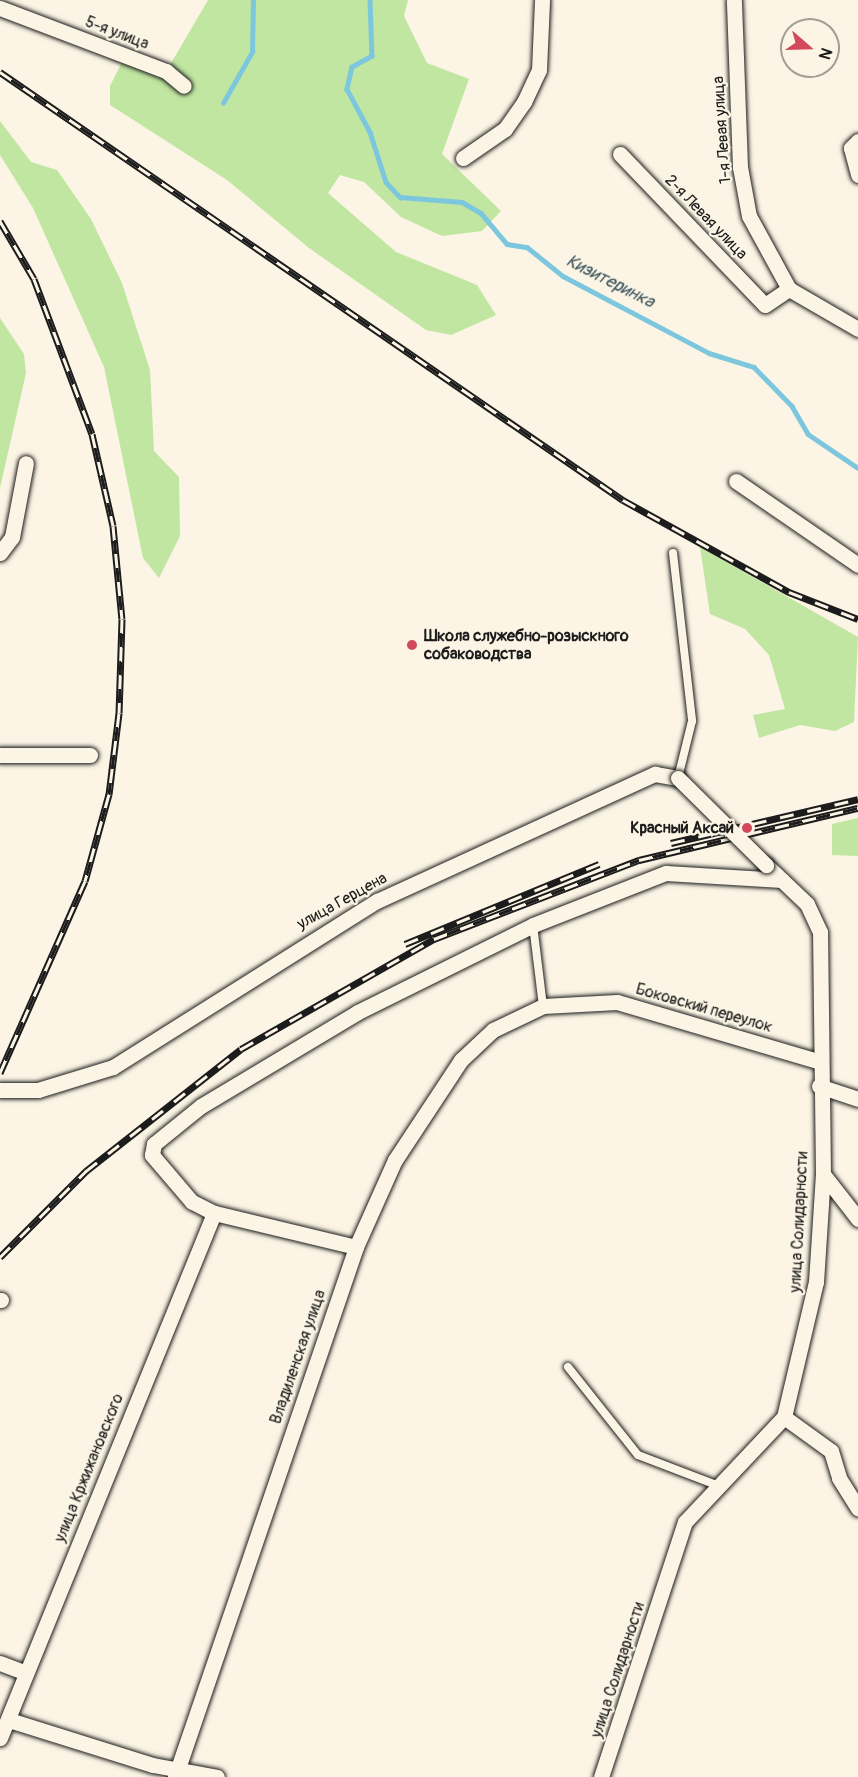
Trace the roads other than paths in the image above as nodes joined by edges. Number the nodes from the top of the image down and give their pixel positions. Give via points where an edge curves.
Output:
1 (542, 0) edge
2 (733, 0) edge
3 (0, 8) edge
4 (184, 86) dead end
5 (858, 141) edge
6 (620, 154) dead end
7 (463, 158) dead end
8 (858, 175) edge
9 (789, 289) junction
10 (858, 329) edge
11 (26, 463) dead end
12 (736, 481) dead end
13 (0, 553) edge
14 (673, 553) dead end
15 (858, 565) edge
16 (0, 755) edge
17 (90, 755) dead end
18 (678, 778) junction
19 (782, 880) junction
20 (533, 925) junction
21 (543, 1006) junction
22 (817, 1061) junction
23 (826, 1089) junction
24 (0, 1090) edge
25 (858, 1099) edge
26 (858, 1106) edge
27 (822, 1174) junction
28 (214, 1213) junction
29 (858, 1219) edge
30 (356, 1247) junction
31 (568, 1367) dead end
32 (784, 1417) junction
33 (716, 1485) junction
34 (858, 1509) edge
35 (0, 1663) edge
36 (24, 1672) junction
37 (3, 1728) edge
38 (177, 1772) edge
39 (217, 1777) edge
40 (602, 1777) edge

1 - 7 street via 539,70 524,102 505,129
2 - 9 street, 1-я Левая улица via 740,167 749,216
3 - 4 street, 5-я улица via 166,71
5 - 8 street via 851,148
6 - 9 street, 2-я Левая улица via 765,305
9 - 10 street
11 - 13 street via 12,537
12 - 15 street
14 - 18 lane via 692,721
16 - 17 street
18 - 19 street, bridge
18 - 24 street, улица Герцена via 655,774 441,869 277,959 113,1067 38,1090
19 - 20 street via 666,873
19 - 22 street, улица Солидарности via 807,904 820,932 823,967
20 - 21 lane
20 - 28 street via 358,1012 201,1106 154,1144 152,1155 192,1202
21 - 22 street, Боковский переулок via 617,1002
21 - 30 street, Владиленская улица via 493,1030 461,1060 395,1160
22 - 23 street, улица Солидарности
23 - 25 street
23 - 26 lane
23 - 27 street, улица Солидарности
27 - 29 street
27 - 32 street, улица Солидарности via 816,1282
28 - 30 street
28 - 36 street, улица Кржижановского
30 - 38 street, Владиленская улица
31 - 33 lane via 639,1455
32 - 33 street, улица Солидарности
32 - 34 street via 831,1450
33 - 40 street, улица Солидарности via 685,1522
35 - 36 street
36 - 37 street, улица Кржижановского
37 - 38 street
38 - 39 street

